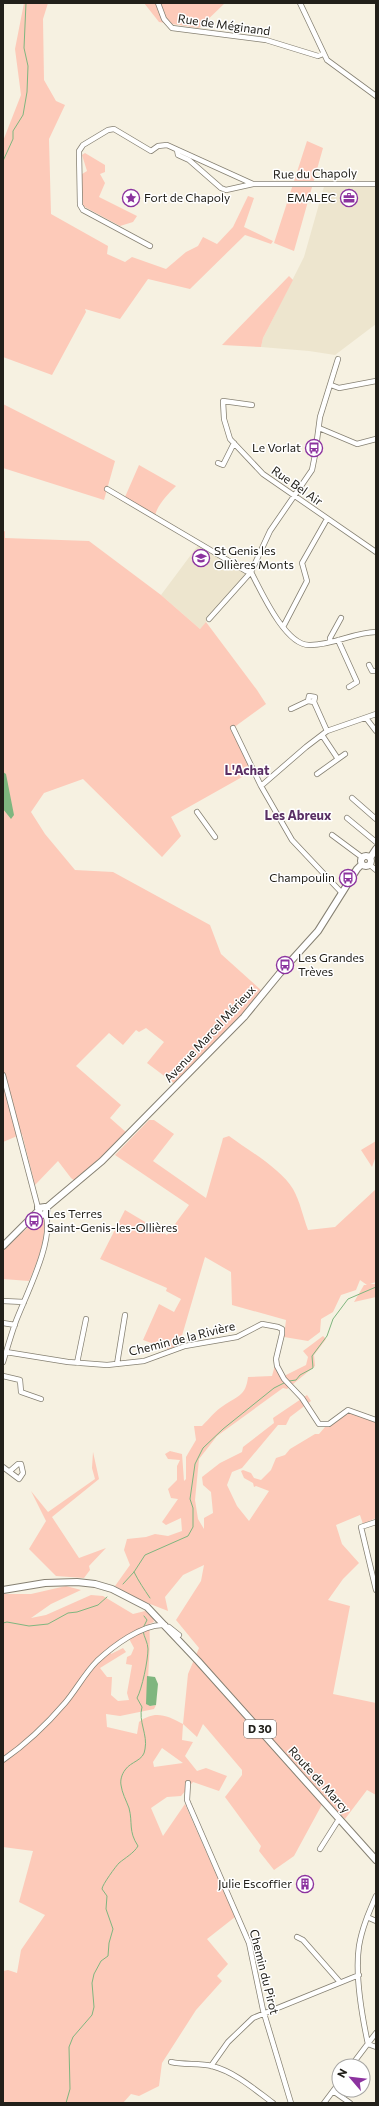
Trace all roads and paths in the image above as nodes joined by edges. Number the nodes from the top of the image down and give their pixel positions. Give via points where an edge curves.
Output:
1 (158, 3) edge
2 (300, 3) edge
3 (324, 54) junction
4 (376, 96) edge
5 (177, 150) junction
6 (253, 184) junction
7 (376, 184) edge
8 (150, 246) dead end
9 (338, 359) dead end
10 (376, 381) edge
11 (331, 385) junction
12 (252, 405) dead end
13 (319, 428) junction
14 (376, 439) edge
15 (234, 444) junction
16 (218, 463) dead end
17 (107, 489) dead end
18 (292, 496) junction
19 (327, 519) junction
20 (376, 552) edge
21 (251, 572) junction
22 (341, 618) dead end
23 (209, 619) dead end
24 (283, 627) junction
25 (376, 632) edge
26 (338, 640) junction
27 (330, 642) junction
28 (369, 665) dead end
29 (376, 671) edge
30 (349, 687) dead end
31 (291, 709) dead end
32 (376, 714) edge
33 (366, 718) junction
34 (233, 728) dead end
35 (327, 731) junction
36 (376, 731) edge
37 (322, 735) junction
38 (345, 754) dead end
39 (338, 759) junction
40 (317, 774) dead end
41 (261, 786) junction
42 (352, 798) dead end
43 (197, 812) dead end
44 (346, 818) dead end
45 (376, 819) edge
46 (332, 835) dead end
47 (215, 837) dead end
48 (376, 842) edge
49 (376, 849) edge
50 (363, 858) junction
51 (370, 862) junction
52 (362, 864) junction
53 (376, 870) edge
54 (342, 893) junction
55 (3, 1075) edge
56 (42, 1210) junction
57 (3, 1246) edge
58 (3, 1301) edge
59 (24, 1302) junction
60 (125, 1315) dead end
61 (86, 1319) dead end
62 (3, 1323) edge
63 (15, 1324) junction
64 (6, 1352) junction
65 (3, 1362) edge
66 (78, 1363) junction
67 (117, 1364) junction
68 (3, 1376) edge
69 (41, 1400) dead end
70 (376, 1420) edge
71 (3, 1467) edge
72 (10, 1471) dead end
73 (376, 1522) edge
74 (3, 1590) edge
75 (376, 1590) edge
76 (149, 1609) junction
77 (157, 1622) junction
78 (179, 1635) junction
79 (198, 1661) junction
80 (3, 1760) edge
81 (188, 1783) dead end
82 (339, 1819) junction
83 (320, 1849) dead end
84 (376, 1860) edge
85 (376, 1896) edge
86 (367, 1917) junction
87 (376, 1921) edge
88 (297, 1936) dead end
89 (359, 1975) junction
90 (339, 1982) junction
91 (264, 2014) junction
92 (376, 2034) edge
93 (368, 2044) junction
94 (376, 2047) edge
95 (357, 2058) edge
96 (171, 2062) dead end
97 (211, 2066) junction
98 (331, 2094) edge
99 (345, 2102) edge
100 (273, 2103) edge
101 (290, 2103) edge
102 (324, 2103) edge
103 (350, 2103) edge

1 - 3 street, Rue de Méginand via 164,19 172,28 266,40 318,56
2 - 3 street
3 - 4 street via 333,65
5 - 6 street, Rue du Chapoly
5 - 6 street, Rue du Chapoly via 178,155 189,160 221,188 226,190
5 - 8 street, Rue du Chapoly via 163,145 151,151 114,129 83,145 79,151 80,205 83,210
6 - 7 street, Rue du Chapoly
9 - 11 street
10 - 11 street via 339,388
11 - 13 street
12 - 15 street, Rue Bel Air via 223,402 227,431
13 - 14 street via 357,444
13 - 18 street via 312,470
15 - 16 street via 223,464
15 - 18 street, Rue Bel Air via 263,474
17 - 21 street
18 - 19 street, Rue Bel Air
18 - 21 street via 270,532
19 - 20 street, Rue Bel Air
19 - 24 street via 302,563 307,581
21 - 23 street
21 - 24 street
22 - 27 street
24 - 27 street via 297,642 308,645
25 - 26 street
26 - 27 street
26 - 30 street via 357,682
28 - 29 street via 372,671
31 - 35 street via 308,701 314,702
32 - 33 street
33 - 35 street
33 - 36 street
34 - 41 street
35 - 37 street
37 - 39 street
37 - 41 street
38 - 39 street
39 - 40 street
41 - 54 street via 292,840
42 - 45 street
43 - 47 street
44 - 48 street
46 - 50 street
49 - 51 main road
50 - 51 main road
50 - 52 main road
51 - 52 main road via 365,866
51 - 53 street
52 - 54 main road, Avenue Marcel Mérieux
54 - 56 main road, Avenue Marcel Mérieux via 318,931 244,1017 108,1156
55 - 56 street
56 - 57 main road, Avenue Marcel Mérieux
56 - 59 street via 47,1218 45,1243
58 - 59 street
59 - 63 street
60 - 67 street
61 - 66 street
62 - 63 street
63 - 64 street
64 - 65 street
64 - 66 street, Chemin de la Rivière
66 - 67 street, Chemin de la Rivière
67 - 70 street, Chemin de la Rivière via 144,1361 185,1346 237,1337 262,1324 278,1327 282,1329 277,1366 316,1420 322,1425 329,1424 348,1410
68 - 69 street via 20,1380 21,1392
71 - 72 street
73 - 75 street via 361,1527
74 - 76 main road, Route de Marcy / D 30 via 60,1582 83,1582 117,1591
76 - 77 main road, Route de Marcy / D 30
76 - 78 main road, Route de Marcy / D 30 via 156,1612
77 - 78 street, Route de Marcy via 164,1621
77 - 79 main road, Route de Marcy / D 30 via 165,1625
77 - 80 street via 138,1632 97,1662 65,1703 25,1744
78 - 79 main road, Route de Marcy / D 30
79 - 82 main road, Route de Marcy / D 30
81 - 91 street, Chemin du Pirot via 187,1800 249,1943
82 - 83 street
82 - 84 main road, Route de Marcy / D 30
85 - 86 street
86 - 87 street
86 - 89 street via 359,1944
88 - 90 street
89 - 90 street
89 - 93 street
90 - 91 street
91 - 97 street via 253,2018 238,2031
91 - 101 street, Chemin du Pirot
92 - 93 street
93 - 94 street
93 - 95 street
96 - 97 street
97 - 100 street via 236,2077
98 - 102 street
99 - 103 street

